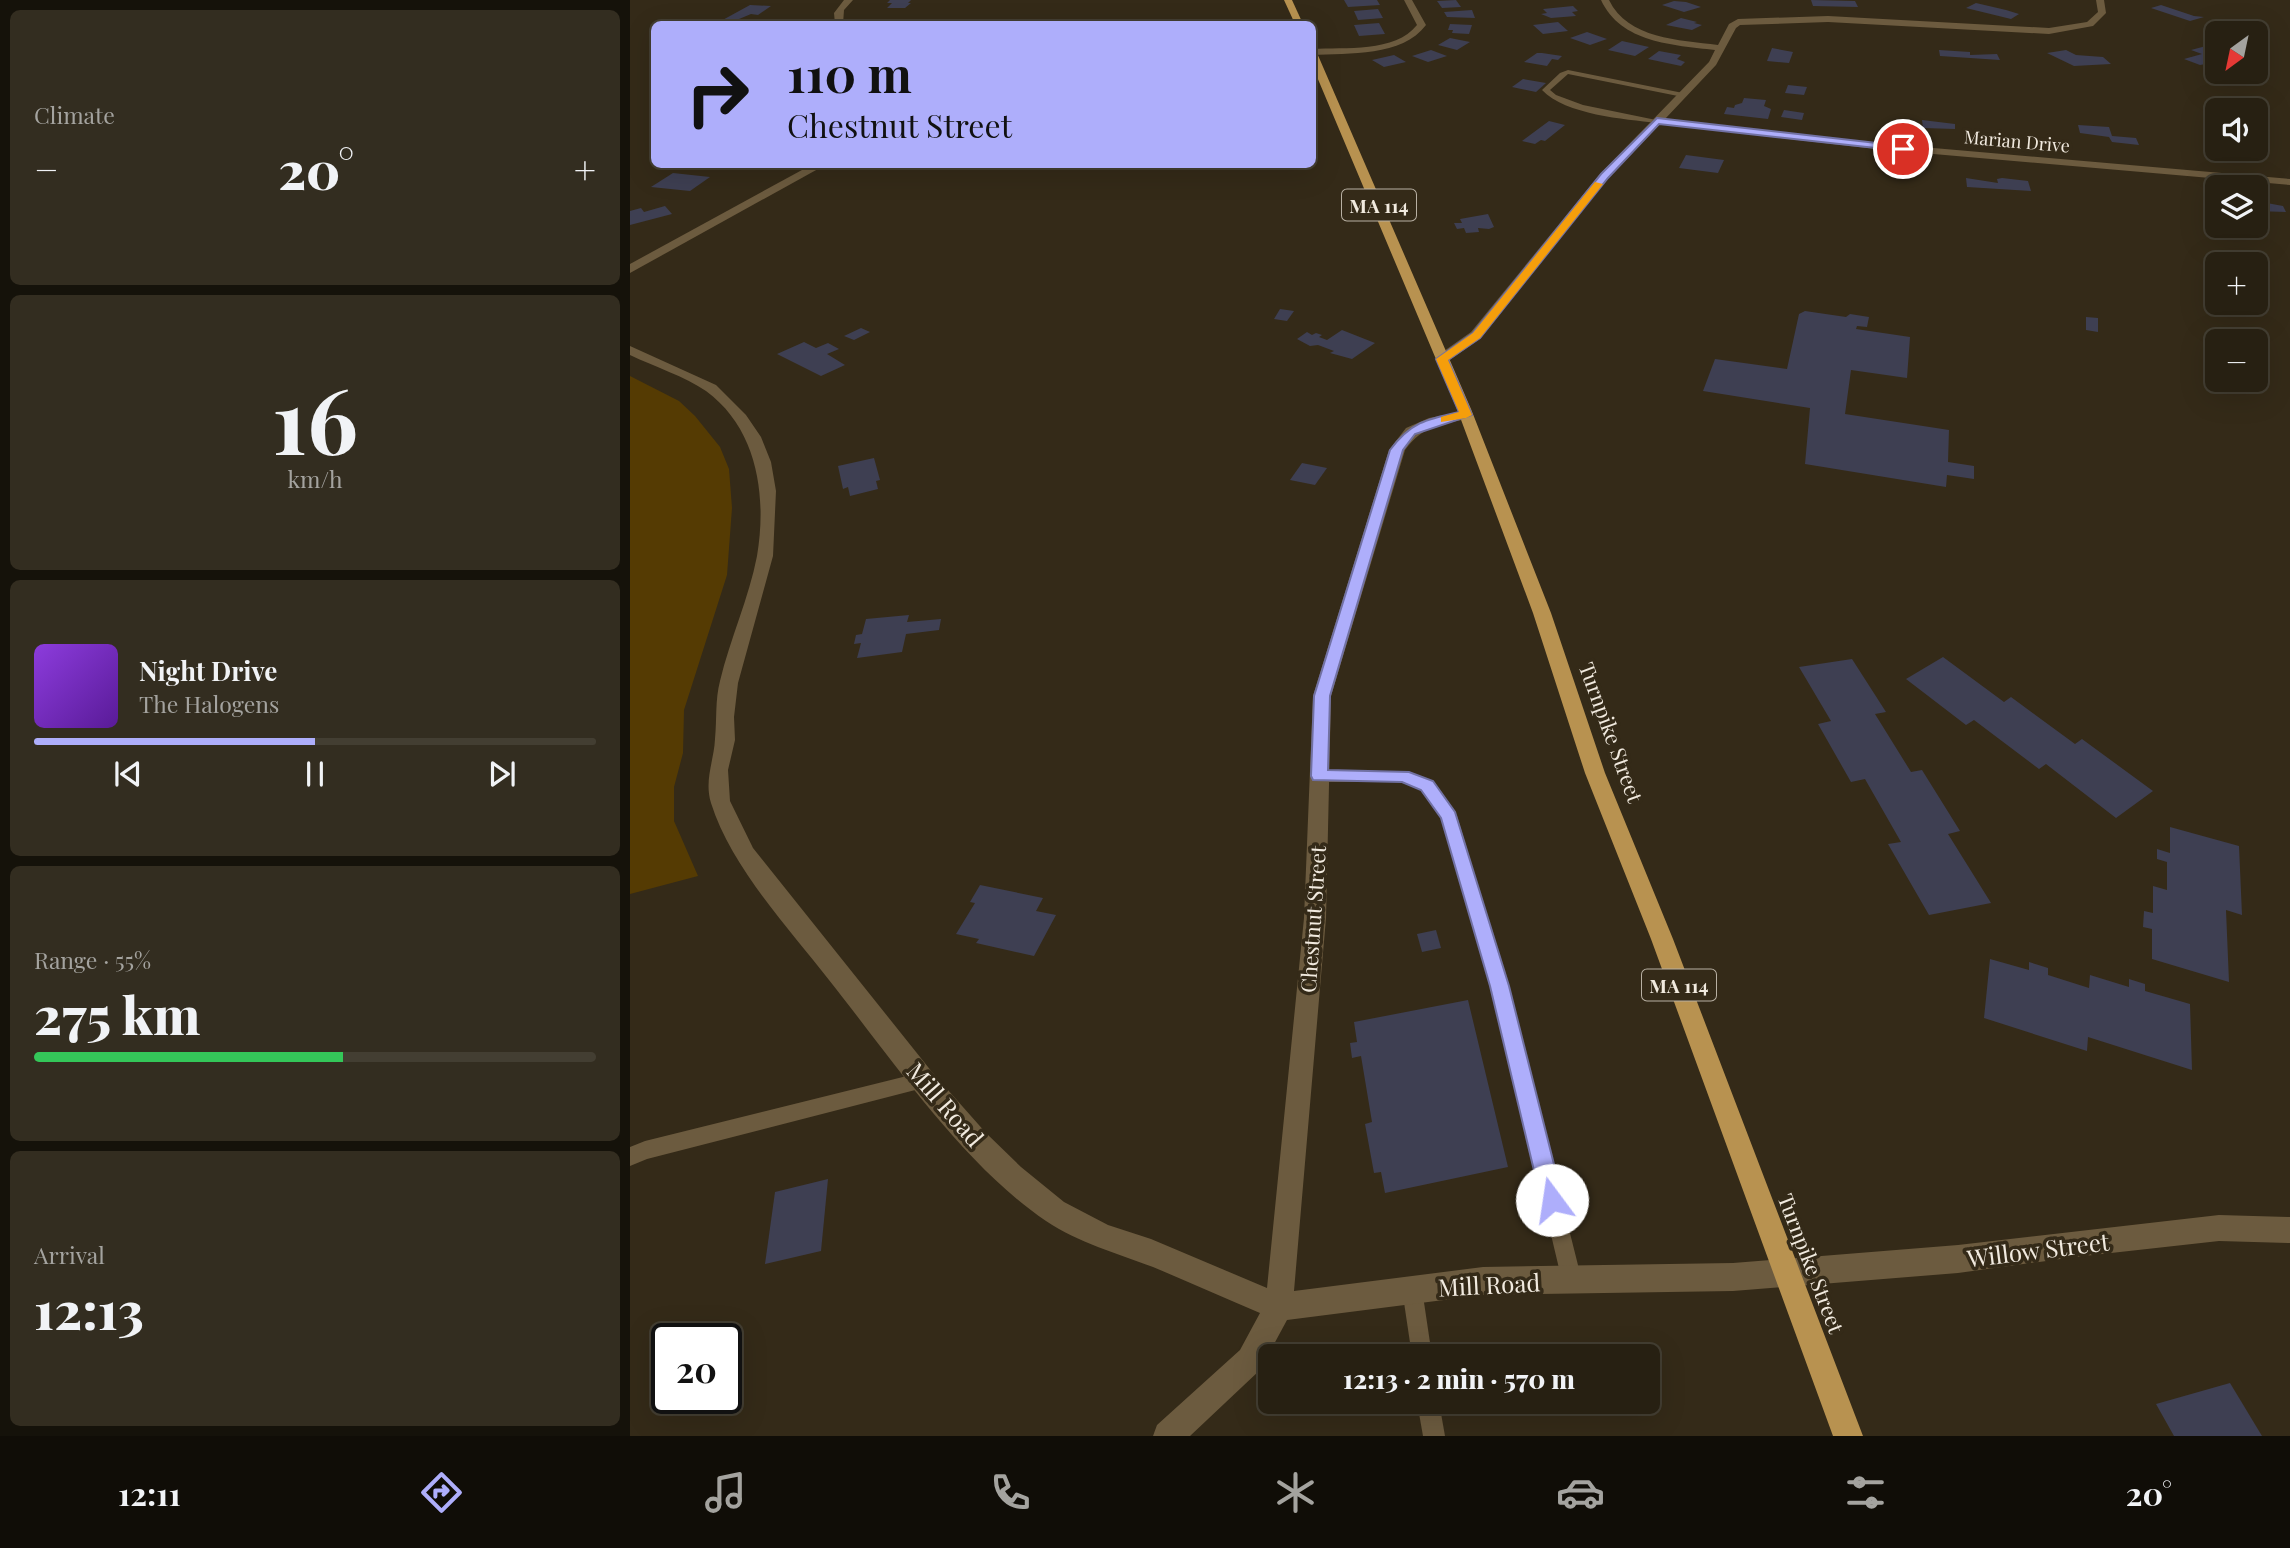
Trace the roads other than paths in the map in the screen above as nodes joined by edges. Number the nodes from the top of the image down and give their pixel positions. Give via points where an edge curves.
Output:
1 (849, 0) edge
2 (1288, 0) edge
3 (1408, 0) edge
4 (1605, 0) edge
5 (2100, 0) edge
6 (838, 21) edge
7 (1298, 21) edge
8 (1721, 48) junction
9 (1316, 52) edge
10 (1316, 61) edge
11 (1683, 95) junction
12 (1657, 121) junction
13 (815, 168) edge
14 (2290, 182) edge
15 (630, 269) edge
16 (630, 350) edge
17 (1441, 359) junction
18 (1466, 415) junction
19 (1319, 776) junction
20 (923, 1080) junction
21 (630, 1157) edge
22 (2290, 1230) edge
23 (1786, 1272) junction
24 (1572, 1281) junction
25 (1412, 1289) junction
26 (1279, 1307) junction
27 (1420, 1344) edge
28 (1430, 1414) edge
29 (1168, 1436) edge
30 (1434, 1436) edge
31 (1848, 1436) edge

1 - 6 street via 840,9
2 - 7 highway
3 - 9 street via 1422,25 1415,35 1376,47
4 - 8 street via 1615,19 1631,29
5 - 8 street via 2102,13 2090,24 2049,31 1828,19 1738,22
8 - 11 street
10 - 17 highway, Turnpike Street / MA 114
11 - 12 street
11 - 12 lane via 1568,72 1546,90 1564,102
12 - 14 street, Marian Drive via 1877,146
12 - 17 street via 1604,176 1476,335
13 - 15 street
16 - 20 street, Mill Road via 711,388 741,418 763,461 768,491 765,556 729,682 718,770 720,801 745,853 768,886
17 - 18 highway, Turnpike Street / MA 114
18 - 19 street, Chestnut Street via 1411,431 1397,450 1322,696
18 - 23 highway, Turnpike Street / MA 114 via 1542,613 1595,773
19 - 24 lane via 1403,776 1427,785 1449,816 1500,986
19 - 26 street, Chestnut Street via 1315,918
20 - 21 lane
20 - 26 street, Mill Road via 977,1142 1055,1211 1102,1237
22 - 23 street, Willow Street via 2219,1228 1958,1259
23 - 24 street, Mill Road
23 - 31 highway, Turnpike Street / MA 114
24 - 25 street, Mill Road via 1483,1281
25 - 26 street, Mill Road
25 - 27 lane
26 - 29 street, Chestnut Street via 1250,1360
28 - 30 lane

